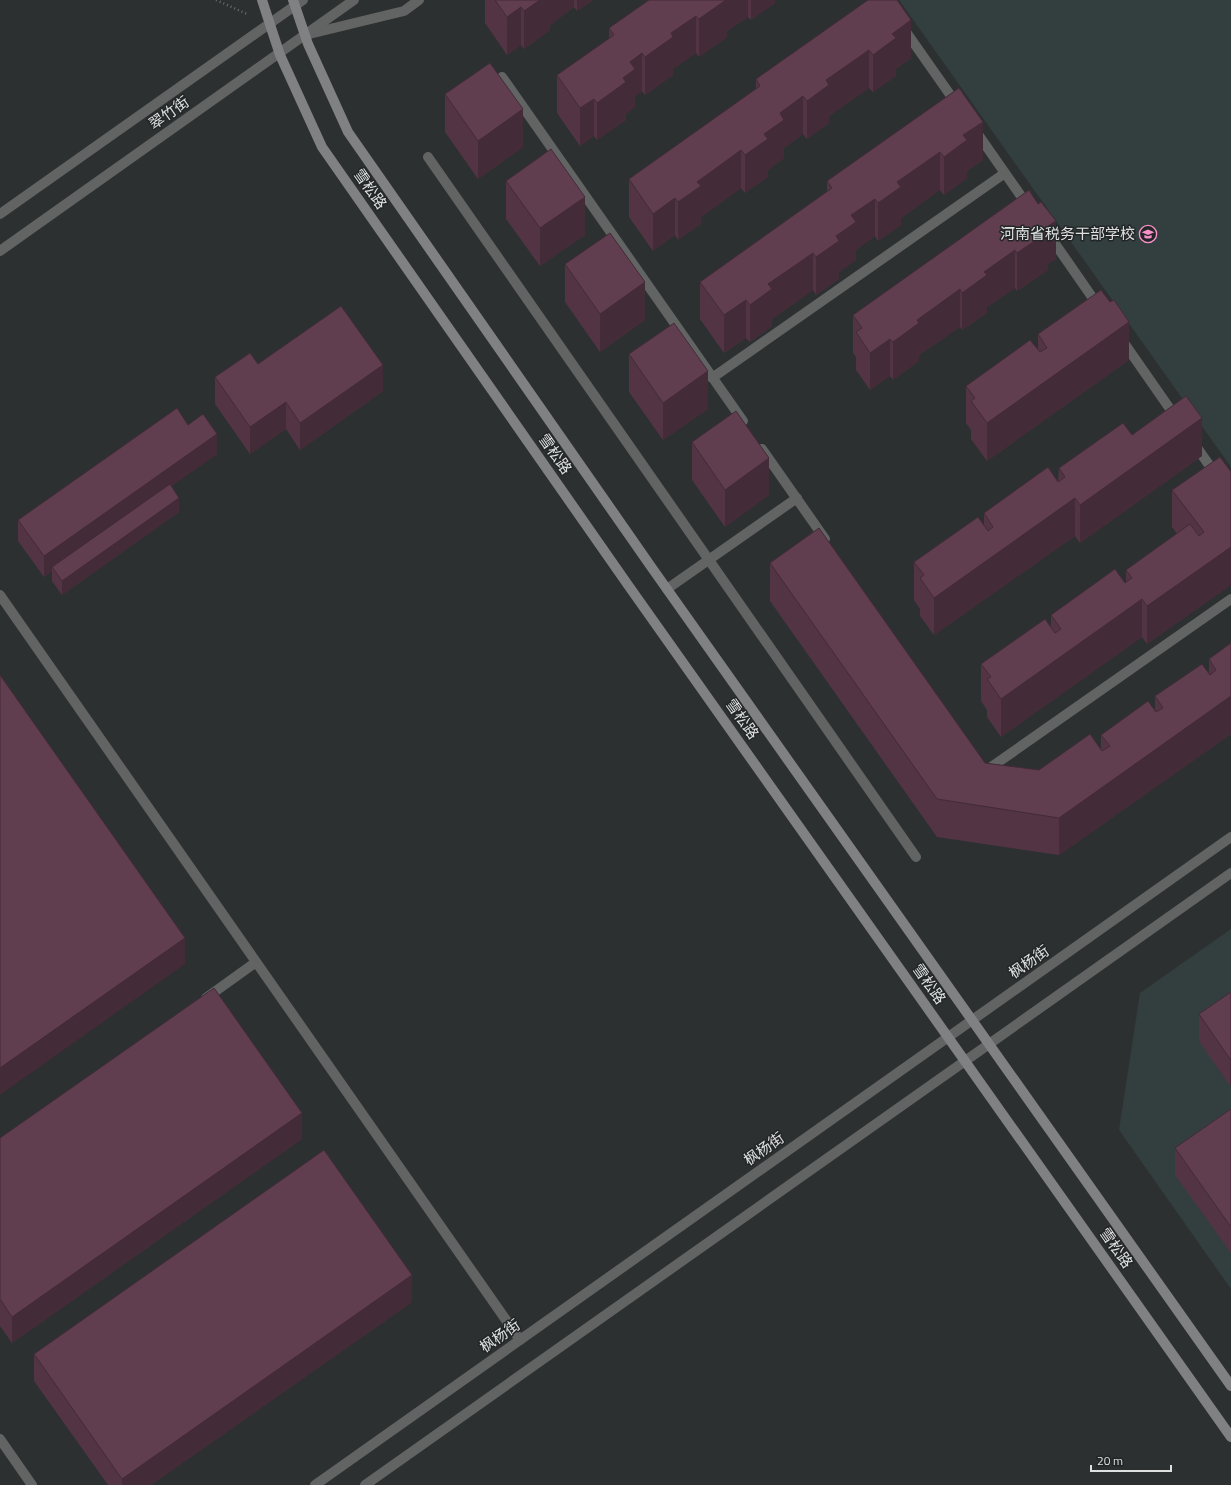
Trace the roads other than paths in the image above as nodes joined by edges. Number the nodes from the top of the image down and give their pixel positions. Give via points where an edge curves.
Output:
1 (262, 0) edge
2 (354, 0) edge
3 (419, 0) edge
4 (297, 2) edge
5 (897, 19) edge
6 (270, 24) junction
7 (305, 35) junction
8 (280, 53) junction
9 (502, 77) edge
10 (428, 157) dead end
11 (1005, 173) junction
12 (1032, 212) edge
13 (0, 214) edge
14 (1041, 224) edge
15 (0, 251) edge
16 (1104, 315) edge
17 (1118, 334) edge
18 (712, 378) junction
19 (1181, 425) edge
20 (748, 428) edge
21 (1190, 438) edge
22 (757, 441) edge
23 (1231, 496) edge
24 (796, 498) junction
25 (833, 550) edge
26 (708, 560) junction
27 (667, 589) junction
28 (0, 595) edge
29 (1231, 599) edge
30 (978, 757) edge
31 (1231, 837) edge
32 (916, 857) dead end
33 (1231, 873) edge
34 (256, 962) junction
35 (199, 1003) edge
36 (972, 1020) junction
37 (948, 1037) junction
38 (989, 1044) junction
39 (965, 1061) junction
40 (520, 1340) junction
41 (1231, 1386) edge
42 (1231, 1437) edge
43 (0, 1439) edge
44 (32, 1485) edge
45 (315, 1485) edge
46 (365, 1485) edge

1 - 6 main road, 雪松路
2 - 7 street, 翠竹街
3 - 7 street via 404,11
4 - 6 street, 翠竹街
4 - 7 main road, 雪松路
5 - 11 street
6 - 8 main road, 雪松路
6 - 13 street, 翠竹街
7 - 8 street, 翠竹街
7 - 27 main road, 雪松路 via 348,132
8 - 15 street, 翠竹街
8 - 37 main road, 雪松路 via 322,147
9 - 18 street
10 - 26 street
11 - 12 street
11 - 18 street
14 - 16 street
17 - 19 street
18 - 20 street
21 - 23 street
22 - 24 street
24 - 25 street
24 - 26 street
26 - 27 street
26 - 32 street
27 - 36 main road, 雪松路
28 - 34 street
29 - 30 street via 987,770
31 - 36 street, 枫杨街
33 - 38 street
34 - 35 street
34 - 40 street
36 - 37 street, 枫杨街
36 - 38 main road, 雪松路
37 - 39 main road, 雪松路
37 - 40 street, 枫杨街
38 - 39 street
38 - 41 main road, 雪松路
39 - 42 main road, 雪松路
39 - 46 street
40 - 45 street, 枫杨街
43 - 44 street

